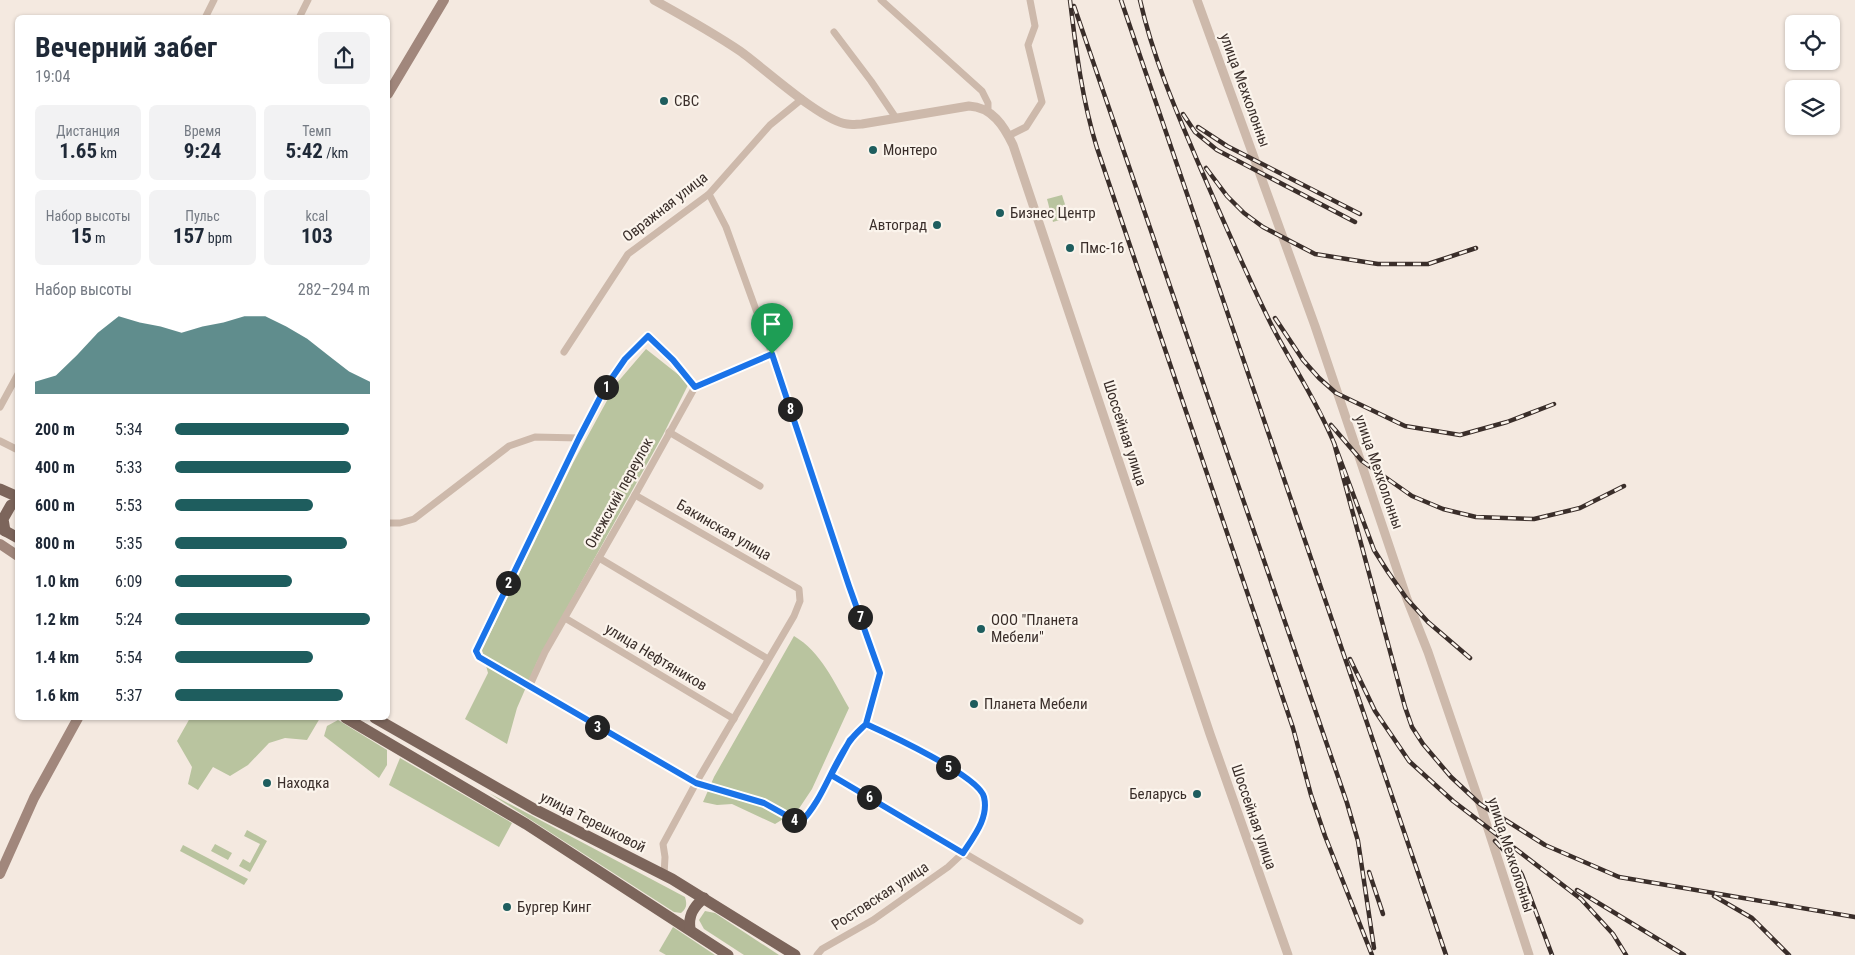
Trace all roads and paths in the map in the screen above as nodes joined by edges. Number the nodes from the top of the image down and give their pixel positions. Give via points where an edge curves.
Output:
1 (214, 0) edge
2 (308, 0) edge
3 (444, 0) edge
4 (654, 0) edge
5 (881, 0) edge
6 (1030, 0) edge
7 (1197, 0) edge
8 (206, 15) edge
9 (300, 15) edge
10 (834, 32) dead end
11 (390, 91) edge
12 (802, 100) junction
13 (988, 111) junction
14 (896, 118) junction
15 (1008, 136) junction
16 (710, 194) junction
17 (564, 352) dead end
18 (772, 354) junction
19 (15, 380) edge
20 (695, 387) junction
21 (0, 407) edge
22 (669, 432) junction
23 (579, 438) junction
24 (0, 441) edge
25 (15, 448) edge
26 (760, 486) dead end
27 (0, 489) edge
28 (635, 495) junction
29 (15, 496) edge
30 (15, 504) edge
31 (390, 523) edge
32 (2, 529) edge
33 (15, 536) edge
34 (0, 544) edge
35 (15, 554) edge
36 (600, 558) junction
37 (565, 618) junction
38 (768, 659) junction
39 (529, 687) junction
40 (734, 719) junction
41 (77, 720) edge
42 (349, 720) edge
43 (378, 720) edge
44 (866, 724) junction
45 (831, 775) junction
46 (696, 783) junction
47 (963, 853) junction
48 (0, 874) edge
49 (664, 875) junction
50 (704, 898) junction
51 (1080, 921) dead end
52 (690, 929) junction
53 (728, 955) edge
54 (795, 955) edge
55 (817, 955) edge
56 (1288, 955) edge
57 (1529, 955) edge

1 - 8 street
2 - 9 street
3 - 11 main road
4 - 12 street via 742,52
5 - 13 street via 982,91
6 - 15 street via 1035,26 1028,46 1042,102 1026,127
7 - 57 street, улица Мехколонны via 1312,317
10 - 14 street
12 - 14 street via 846,124
12 - 16 street, Овражная улица via 770,125
13 - 14 street via 968,106
13 - 15 street, Шоссейная улица
15 - 56 street, Шоссейная улица
16 - 17 street, Овражная улица via 628,254
16 - 18 street via 726,226
18 - 20 street
18 - 44 street via 880,673
19 - 21 street
20 - 22 street, Онежский переулок
20 - 23 street via 648,336 625,359 605,388
22 - 26 street
22 - 28 street, Онежский переулок
23 - 31 street via 535,437 509,446 414,519
23 - 39 street via 476,651 479,657
24 - 25 street
27 - 29 main road
28 - 36 street, Онежский переулок
28 - 38 street, Бакинская улица via 799,589 800,601 794,616
30 - 32 main road via 3,519
32 - 33 main road
34 - 35 main road
36 - 37 street, Онежский переулок
36 - 38 street
37 - 39 street, Онежский переулок
37 - 40 street, улица Нефтяников
38 - 40 street
39 - 46 street
40 - 46 street
41 - 48 main road via 26,815
42 - 52 main road via 526,824
43 - 49 main road, улица Терешковой via 534,809
44 - 45 street via 850,740
44 - 47 street, Ростовская улица via 924,751 984,794 981,826
45 - 46 street via 810,813 800,823 764,803
45 - 47 street
46 - 49 street via 663,844
47 - 51 street
47 - 55 street, Ростовская улица via 873,920
49 - 50 main road, улица Терешковой
50 - 52 main road via 692,911
50 - 54 main road, улица Терешковой
52 - 53 main road

